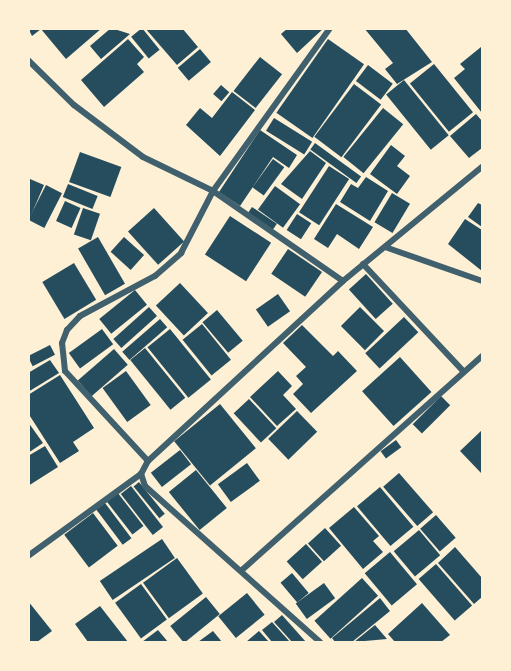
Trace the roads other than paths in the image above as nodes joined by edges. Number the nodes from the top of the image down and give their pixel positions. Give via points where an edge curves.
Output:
1 (330, 28) edge
2 (28, 60) edge
3 (483, 167) edge
4 (213, 191) junction
5 (385, 246) junction
6 (363, 264) junction
7 (343, 281) junction
8 (483, 281) edge
9 (483, 356) edge
10 (463, 371) junction
11 (148, 461) junction
12 (141, 474) junction
13 (28, 556) edge
14 (242, 570) junction
15 (320, 642) edge

1 - 4 street
2 - 4 street via 74,105 143,157
3 - 5 street
4 - 7 street
4 - 11 street via 181,253 155,276 80,316 62,343 65,371 76,387
5 - 6 street
5 - 8 street
6 - 7 street
6 - 10 street
7 - 11 street
9 - 10 street
10 - 14 street
11 - 12 street
12 - 13 street
12 - 14 street via 145,486
14 - 15 street

